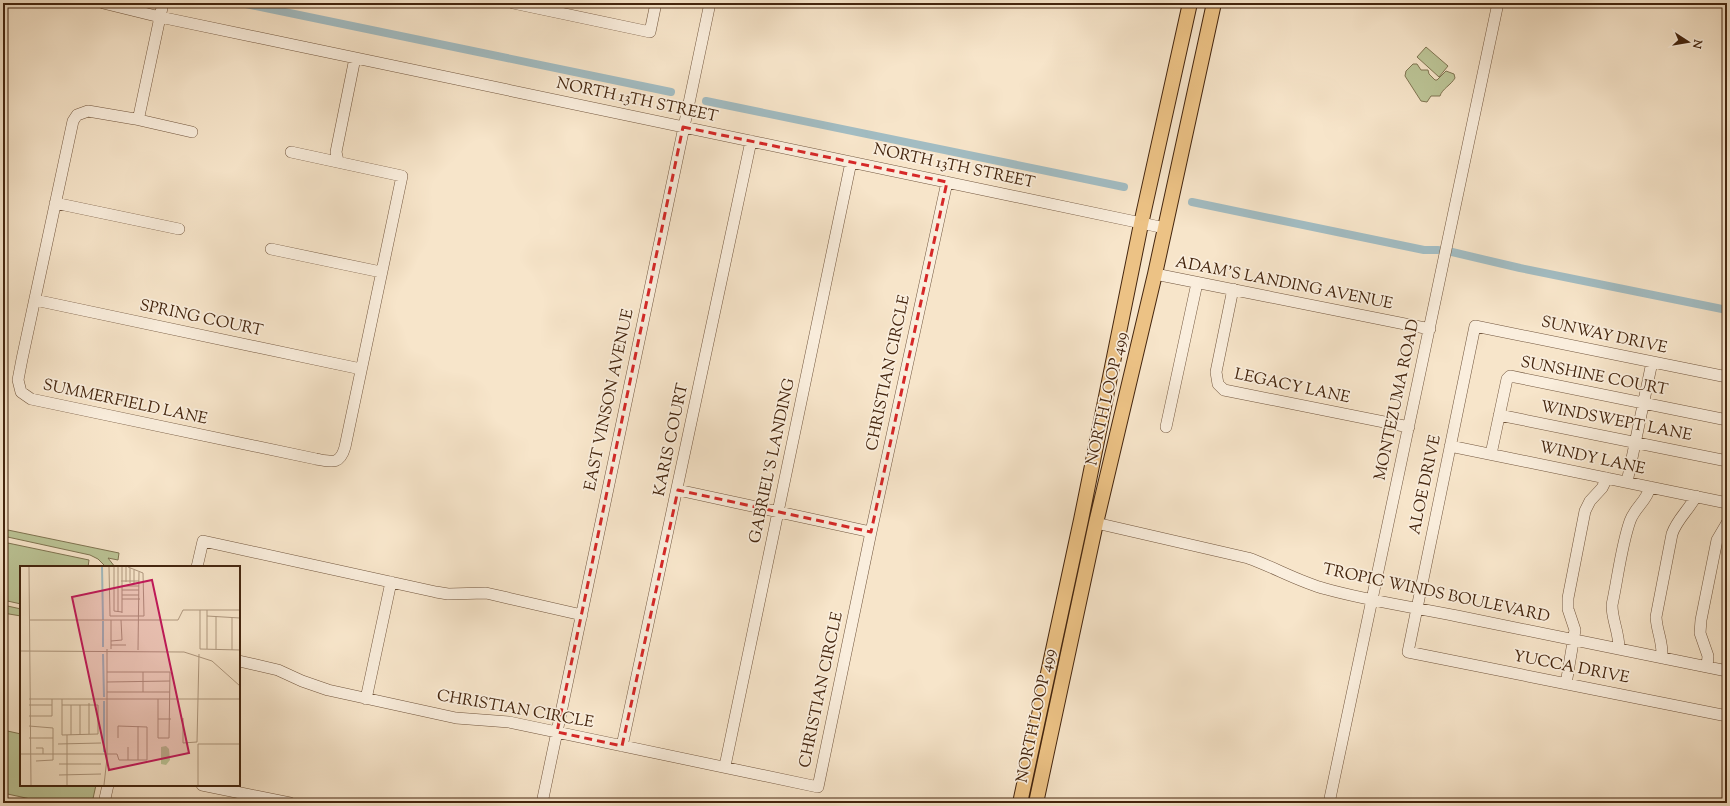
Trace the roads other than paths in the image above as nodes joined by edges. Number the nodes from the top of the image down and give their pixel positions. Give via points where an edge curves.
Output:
1 (103, 3) edge
2 (162, 3) edge
3 (513, 3) edge
4 (656, 3) edge
5 (710, 3) edge
6 (1190, 3) edge
7 (1206, 3) edge
8 (1214, 3) edge
9 (1498, 3) edge
10 (160, 17) junction
11 (1209, 22) junction
12 (355, 58) junction
13 (135, 119) junction
14 (684, 127) junction
15 (192, 132) dead end
16 (751, 141) junction
17 (291, 152) dead end
18 (338, 161) junction
19 (851, 162) junction
20 (947, 182) junction
21 (55, 203) junction
22 (1142, 224) junction
23 (1164, 228) junction
24 (179, 229) dead end
25 (271, 249) dead end
26 (381, 272) junction
27 (1155, 274) junction
28 (1197, 282) junction
29 (1233, 289) junction
30 (34, 300) junction
31 (1475, 326) joint
32 (1430, 329) junction
33 (1652, 362) junction
34 (361, 369) junction
35 (1727, 377) edge
36 (1643, 403) junction
37 (1104, 404) junction
38 (1499, 415) junction
39 (1727, 420) edge
40 (1166, 427) dead end
41 (1409, 427) junction
42 (1635, 442) junction
43 (1450, 446) junction
44 (1491, 454) junction
45 (1727, 461) edge
46 (1607, 478) junction
47 (1627, 482) junction
48 (1650, 487) junction
49 (678, 490) junction
50 (1696, 496) junction
51 (1727, 503) edge
52 (779, 511) junction
53 (1096, 523) junction
54 (1727, 523) edge
55 (871, 532) junction
56 (197, 566) edge
57 (391, 582) junction
58 (1372, 600) junction
59 (1417, 608) junction
60 (582, 615) junction
61 (1573, 639) junction
62 (1619, 649) junction
63 (1408, 652) joint
64 (1662, 658) junction
65 (240, 661) edge
66 (1707, 667) junction
67 (1727, 671) edge
68 (1566, 684) junction
69 (366, 699) junction
70 (1727, 716) edge
71 (557, 732) junction
72 (622, 746) junction
73 (725, 766) junction
74 (108, 786) edge
75 (207, 786) edge
76 (104, 803) edge
77 (290, 803) edge
78 (542, 803) edge
79 (1020, 803) edge
80 (1036, 803) edge
81 (1329, 803) edge

1 - 10 street, NORTH 13TH STREET
2 - 10 street
3 - 4 street via 650,32
5 - 14 street, EAST VINSON AVENUE
6 - 22 main road, NORTH LOOP 499
7 - 11 main road
8 - 11 main road, NORTH LOOP 499
9 - 32 street, MONTEZUMA ROAD
10 - 12 street, NORTH 13TH STREET
10 - 13 street via 140,113
11 - 23 main road, NORTH LOOP 499
12 - 14 street, NORTH 13TH STREET
12 - 18 street via 336,152
13 - 15 street
13 - 21 street, SUMMERFIELD LANE via 88,111 77,115 71,127
14 - 16 street, NORTH 13TH STREET
14 - 60 street, EAST VINSON AVENUE
16 - 19 street, NORTH 13TH STREET
16 - 49 street, KARIS COURT
17 - 18 street
18 - 26 street via 341,164 402,176
19 - 20 street, NORTH 13TH STREET
19 - 52 street, GABRIEL'S LANDING
20 - 22 street, NORTH 13TH STREET
20 - 55 street, CHRISTIAN CIRCLE
21 - 24 street
21 - 30 street, SUMMERFIELD LANE
22 - 23 street, NORTH 13TH STREET
22 - 37 main road, NORTH LOOP 499
23 - 27 main road, NORTH LOOP 499
25 - 26 street
26 - 34 street
27 - 28 street, ADAM'S LANDING AVENUE
27 - 53 main road, NORTH LOOP 499
28 - 29 street, ADAM'S LANDING AVENUE
28 - 40 street
29 - 32 street, ADAM'S LANDING AVENUE
29 - 41 street, LEGACY LANE via 1216,372 1218,384 1224,390
30 - 34 street, SPRING COURT
30 - 34 street, SUMMERFIELD LANE via 18,380 21,392 31,399 146,424 335,462 344,452
31 - 33 street, SUNWAY DRIVE
31 - 43 street, ALOE DRIVE
32 - 41 street, MONTEZUMA ROAD
33 - 35 street, SUNWAY DRIVE
33 - 36 street
36 - 38 street, SUNSHINE COURT via 1510,376 1507,379
36 - 39 street, SUNSHINE COURT
36 - 42 street
37 - 53 main road via 1104,445 1090,518
37 - 79 main road, NORTH LOOP 499
38 - 42 street, WINDSWEPT LANE
38 - 44 street, SUNSHINE COURT
41 - 58 street, MONTEZUMA ROAD
42 - 45 street, WINDSWEPT LANE
42 - 47 street
43 - 44 street, WINDY LANE
43 - 59 street, ALOE DRIVE
44 - 46 street, WINDY LANE
46 - 47 street, WINDY LANE
46 - 61 street via 1587,506 1580,532 1568,598 1568,609 1574,623
47 - 48 street, WINDY LANE
48 - 50 street, WINDY LANE
48 - 62 street via 1647,497 1629,522 1614,598 1612,612 1619,633
49 - 52 street
49 - 72 street, KARIS COURT
50 - 51 street, WINDY LANE
50 - 64 street via 1692,505 1677,521 1671,542 1656,617 1662,643
52 - 55 street
52 - 73 street, GABRIEL'S LANDING
53 - 58 street, TROPIC WINDS BOULEVARD via 1248,558 1308,584
53 - 80 main road, NORTH LOOP 499
54 - 66 street via 1717,540 1701,620 1700,633 1708,656
55 - 73 street, CHRISTIAN CIRCLE via 818,787
56 - 57 street via 203,541
57 - 60 street via 448,594 486,594
57 - 69 street
58 - 59 street, TROPIC WINDS BOULEVARD
58 - 81 street, MONTEZUMA ROAD
59 - 61 street, TROPIC WINDS BOULEVARD
59 - 63 street, ALOE DRIVE
60 - 71 street, EAST VINSON AVENUE
61 - 62 street, TROPIC WINDS BOULEVARD
61 - 68 street
62 - 64 street, TROPIC WINDS BOULEVARD
63 - 68 street, YUCCA DRIVE
64 - 66 street, TROPIC WINDS BOULEVARD
65 - 69 street, CHRISTIAN CIRCLE via 278,670 328,690
66 - 67 street, TROPIC WINDS BOULEVARD
68 - 70 street, YUCCA DRIVE
69 - 71 street, CHRISTIAN CIRCLE via 456,718 509,722
71 - 72 street, CHRISTIAN CIRCLE
71 - 78 street, EAST VINSON AVENUE
72 - 73 street, CHRISTIAN CIRCLE
74 - 76 street
75 - 77 street

